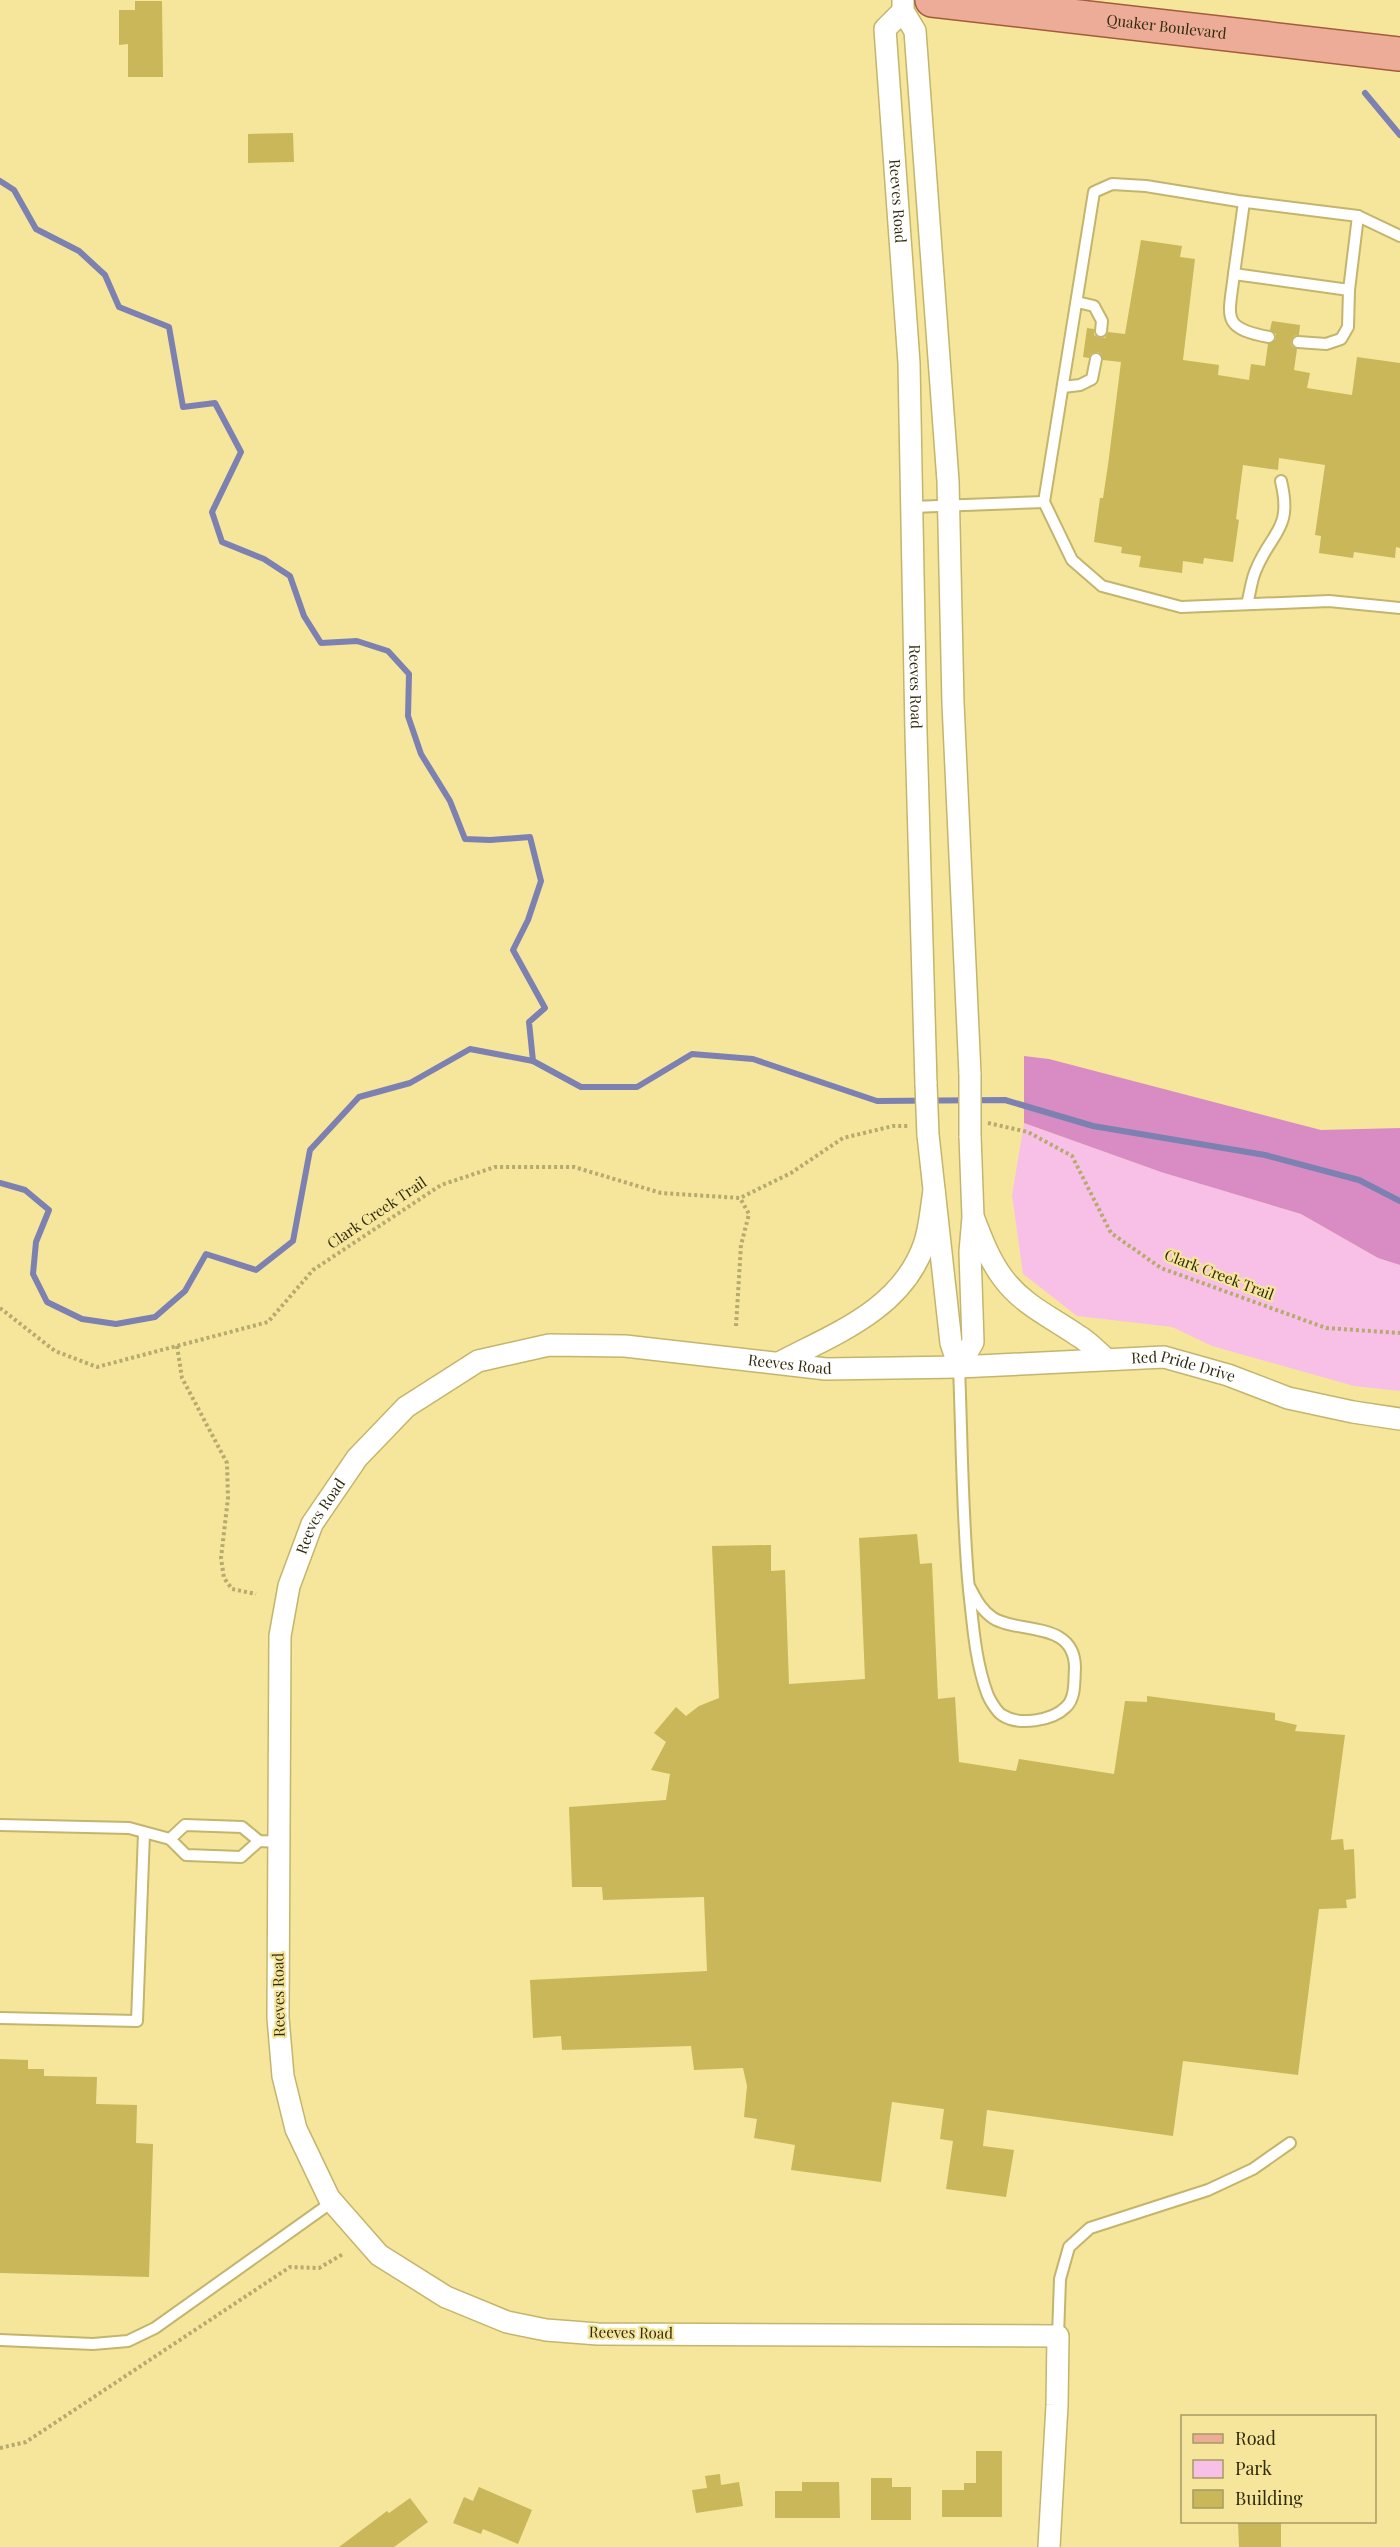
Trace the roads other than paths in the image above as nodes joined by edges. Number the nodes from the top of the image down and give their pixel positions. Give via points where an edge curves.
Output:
1 (913, 4) edge
2 (1400, 53) edge
3 (1244, 202) junction
4 (1358, 216) junction
5 (1400, 236) edge
6 (1234, 274) junction
7 (1349, 290) junction
8 (1077, 302) junction
9 (1101, 331) dead end
10 (1269, 337) dead end
11 (1298, 342) dead end
12 (1096, 359) dead end
13 (1063, 387) junction
14 (1281, 481) dead end
15 (1044, 502) junction
16 (949, 505) junction
17 (912, 507) junction
18 (1247, 604) junction
19 (1400, 609) edge
20 (934, 1191) junction
21 (973, 1217) junction
22 (1106, 1359) junction
23 (778, 1364) junction
24 (959, 1367) junction
25 (1400, 1419) edge
26 (969, 1586) junction
27 (0, 1825) edge
28 (144, 1833) junction
29 (171, 1839) junction
30 (269, 1842) junction
31 (0, 2018) edge
32 (1290, 2143) dead end
33 (332, 2202) junction
34 (1058, 2336) junction
35 (0, 2340) edge
36 (1049, 2547) edge

1 - 2 main road, Quaker Boulevard
1 - 16 street, Reeves Road
1 - 17 street, Reeves Road via 885,29 909,363
3 - 4 lane
3 - 6 lane
3 - 8 lane via 1146,186 1112,184 1094,192
4 - 5 lane
4 - 7 lane
6 - 7 lane
6 - 10 lane via 1230,311 1234,324 1244,332
7 - 11 lane via 1348,327 1341,339 1326,344
8 - 9 lane via 1094,306 1102,321
8 - 13 lane
12 - 13 lane via 1092,379 1080,386
13 - 15 lane
14 - 18 lane via 1285,517 1254,572
15 - 16 lane
15 - 18 lane via 1072,560 1102,586 1181,607
16 - 17 lane
16 - 21 street, Reeves Road, bridge via 953,703 976,1130
17 - 20 street, Reeves Road, bridge via 926,1084 922,1130
18 - 19 lane via 1329,601
20 - 23 street via 924,1245 894,1293 864,1319
20 - 24 street, Reeves Road via 951,1342
21 - 22 street via 1003,1279 1024,1300 1079,1335
21 - 24 street, Reeves Road via 973,1342
22 - 24 street, Red Pride Drive
22 - 25 street, Red Pride Drive via 1164,1357 1228,1375 1288,1398
23 - 24 street, Reeves Road via 825,1369
23 - 30 street, Reeves Road via 625,1346 549,1346 478,1361 406,1407 357,1458 312,1524 289,1586 280,1636
24 - 26 lane
26 - 26 lane via 974,1641 987,1695 1001,1715 1020,1721 1047,1719 1067,1707 1074,1690 1075,1662 1066,1642 1046,1631 995,1619 980,1607
27 - 28 lane via 129,1828
28 - 29 lane
28 - 31 lane via 137,2022
29 - 30 lane via 185,1825 242,1827
29 - 30 lane via 186,1855 241,1857
30 - 33 street, Reeves Road via 283,2076 296,2129
32 - 34 lane via 1252,2169 1208,2190 1090,2228 1069,2247 1060,2279
33 - 34 street, Reeves Road via 379,2256 446,2297 507,2322 546,2330 610,2334
33 - 35 lane via 155,2328 128,2341 93,2344
34 - 36 street

